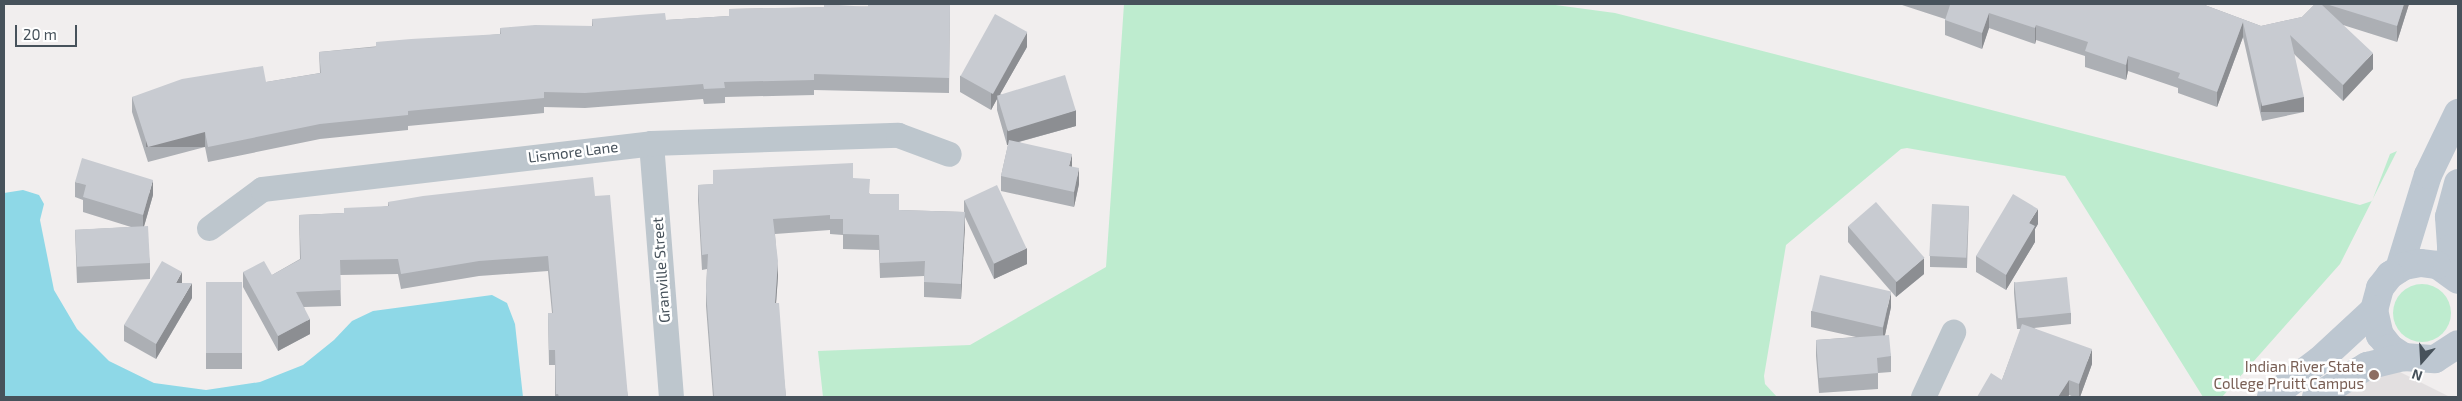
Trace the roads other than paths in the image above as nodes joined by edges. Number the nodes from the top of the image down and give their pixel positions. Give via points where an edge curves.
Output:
1 (2458, 113) edge
2 (651, 143) junction
3 (949, 154) dead end
4 (2458, 183) edge
5 (209, 228) dead end
6 (2399, 270) junction
7 (2458, 272) edge
8 (2458, 280) edge
9 (2374, 310) junction
10 (1952, 332) dead end
11 (2458, 344) edge
12 (2404, 356) junction
13 (2447, 362) edge
14 (671, 397) edge
15 (1923, 397) edge
16 (2271, 397) edge
17 (2316, 397) edge

1 - 6 street via 2428,175
2 - 3 street, Lismore Lane via 898,135
2 - 5 street, Lismore Lane via 262,189
2 - 14 street, Granville Street
4 - 7 street via 2449,217 2451,248
6 - 8 street via 2420,263 2437,265
6 - 9 street via 2380,288
9 - 12 street via 2380,335 2390,348
9 - 16 street via 2320,360
10 - 15 street
11 - 13 street
12 - 13 street
12 - 17 street via 2367,366

